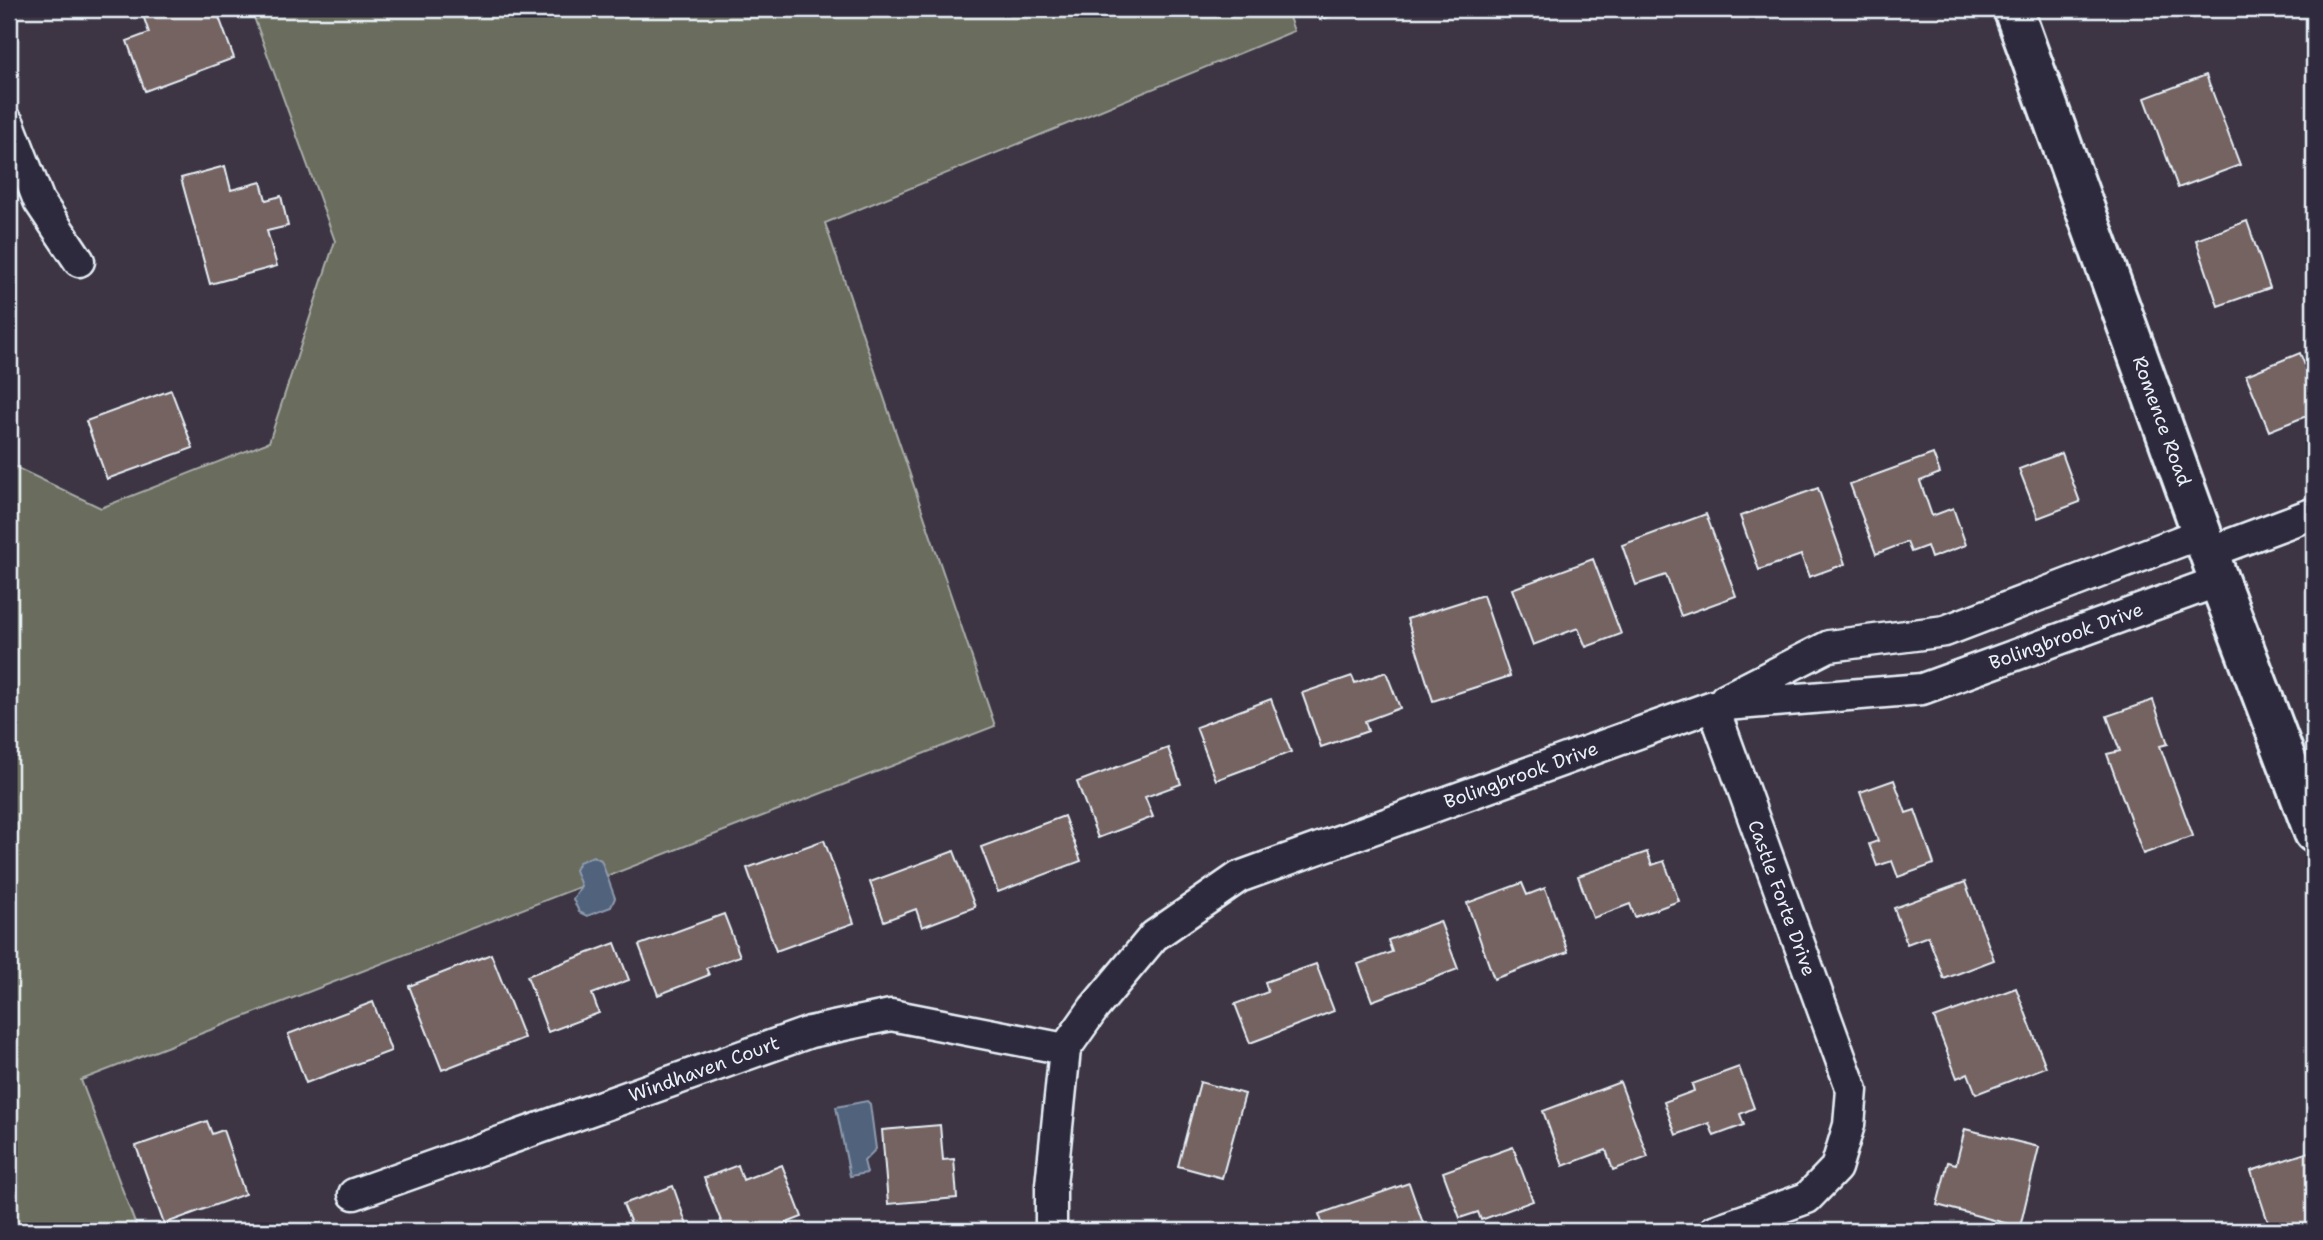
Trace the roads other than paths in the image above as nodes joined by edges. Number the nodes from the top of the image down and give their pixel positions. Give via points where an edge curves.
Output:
1 (2023, 12) edge
2 (9, 124) edge
3 (79, 261) dead end
4 (2314, 513) edge
5 (2210, 555) junction
6 (1713, 706) junction
7 (2314, 833) edge
8 (1065, 1049) junction
9 (354, 1194) dead end
10 (1051, 1231) edge
11 (1714, 1231) edge

1 - 5 street, Romence Road
2 - 3 street via 38,201
4 - 5 street
5 - 6 street via 1945,631 1829,646
5 - 6 street, Bolingbrook Drive via 1922,689
5 - 7 street, Romence Road
6 - 8 street, Bolingbrook Drive via 1240,877 1154,936
6 - 11 street, Castle Forte Drive via 1852,1090 1849,1125 1836,1168 1807,1198
8 - 9 street, Windhaven Court via 891,1015 810,1032
8 - 10 street via 1051,1185

